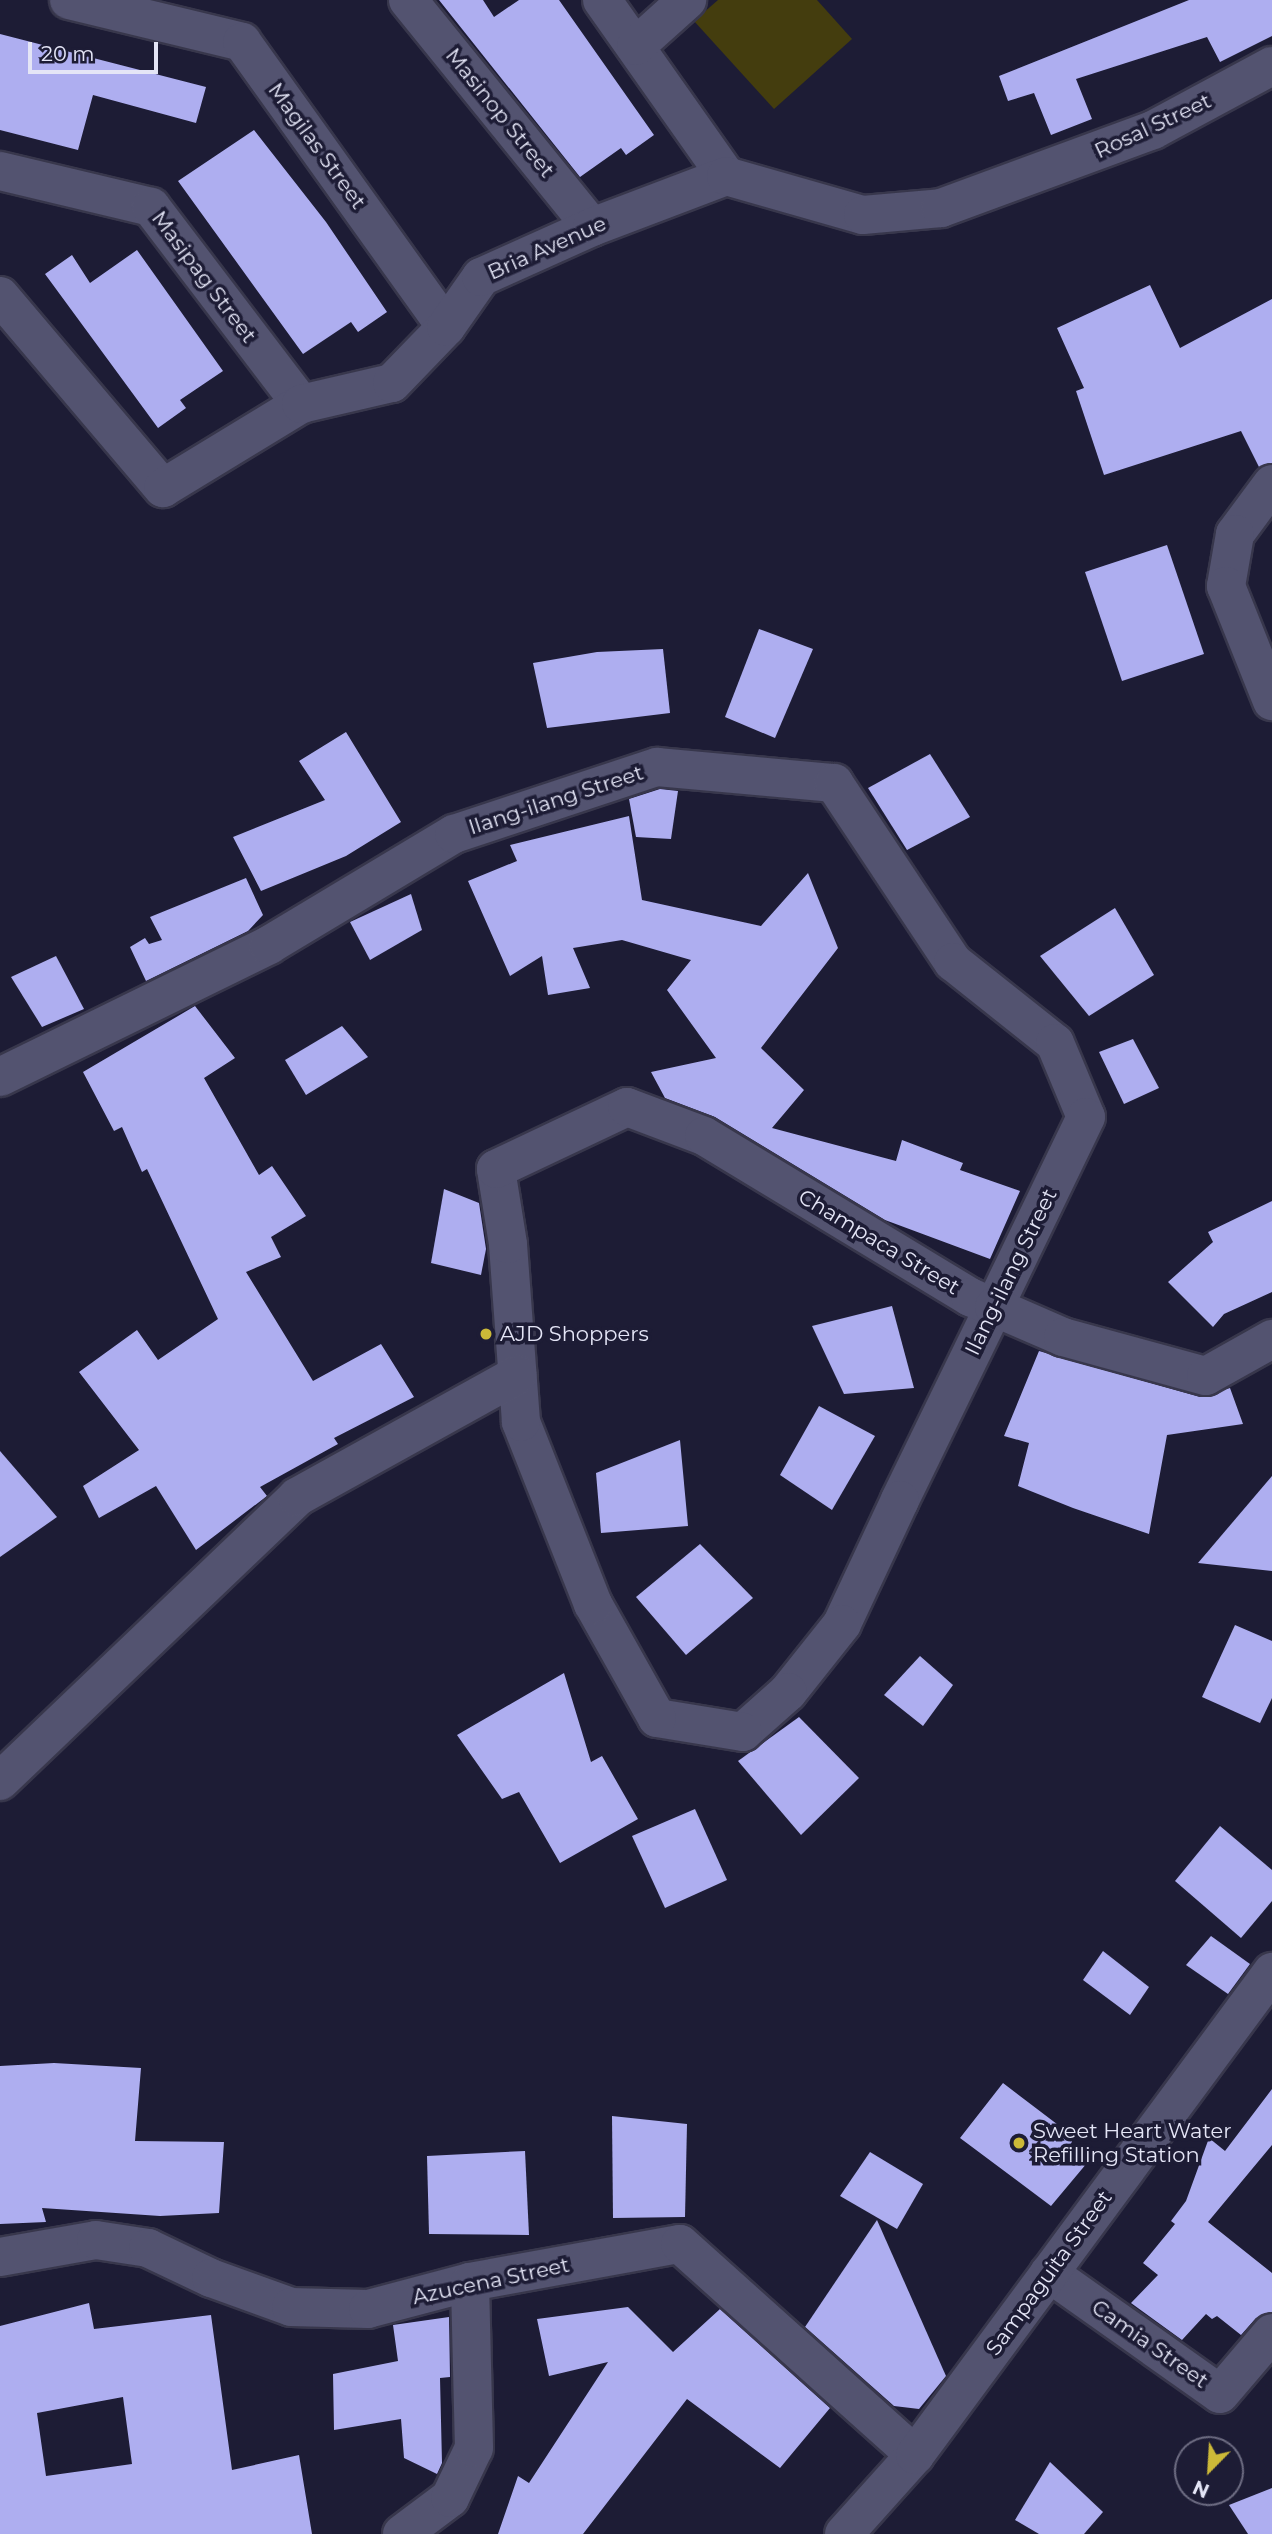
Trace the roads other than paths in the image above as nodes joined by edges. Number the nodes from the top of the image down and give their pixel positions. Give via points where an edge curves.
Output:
1 (69, 0) edge
2 (408, 0) edge
3 (602, 0) edge
4 (687, 0) edge
5 (636, 46) junction
6 (1272, 66) edge
7 (0, 171) edge
8 (726, 176) junction
9 (592, 227) junction
10 (0, 296) edge
11 (446, 327) junction
12 (301, 404) junction
13 (1272, 484) edge
14 (1272, 701) edge
15 (0, 1077) edge
16 (496, 1169) joint
17 (994, 1307) junction
18 (1272, 1339) edge
19 (517, 1375) junction
20 (0, 1781) edge
21 (1272, 1972) edge
22 (0, 2257) edge
23 (1049, 2273) junction
24 (470, 2282) junction
25 (1272, 2333) edge
26 (915, 2455) junction
27 (402, 2534) edge
28 (844, 2534) edge

1 - 11 street, Magilas Street via 242,42
2 - 9 street, Masinop Street
3 - 5 street
4 - 5 street
5 - 8 street
6 - 8 street, Rosal Street via 1153,130 941,208 863,215
7 - 12 street, Masipag Street via 152,207
8 - 9 street, Bria Avenue
9 - 11 street, Bria Avenue via 481,277
10 - 12 street, Bria Avenue via 163,488
11 - 12 street, Bria Avenue via 392,383
13 - 14 street via 1235,534 1226,586
15 - 17 street, Ilang-ilang Street via 269,945 454,834 657,767 834,783 953,962 1055,1043 1086,1117
16 - 17 street, Champaca Street via 627,1107 705,1136 970,1297
16 - 19 street, Ilang-ilang Street via 508,1244
17 - 18 street, Champaca Street via 1063,1337 1206,1376
17 - 19 street, Ilang-ilang Street via 842,1624 788,1692 743,1732 657,1718 593,1604 521,1422
19 - 20 street via 298,1497
21 - 23 street, Sampaguita Street
22 - 24 street, Azucena Street via 96,2240 148,2248 211,2278 291,2307 368,2309
23 - 25 street, Camia Street via 1220,2394
23 - 26 street, Sampaguita Street
24 - 26 street, Azucena Street via 680,2244
24 - 27 street via 474,2448 450,2498
26 - 28 street, Sampaguita Street

